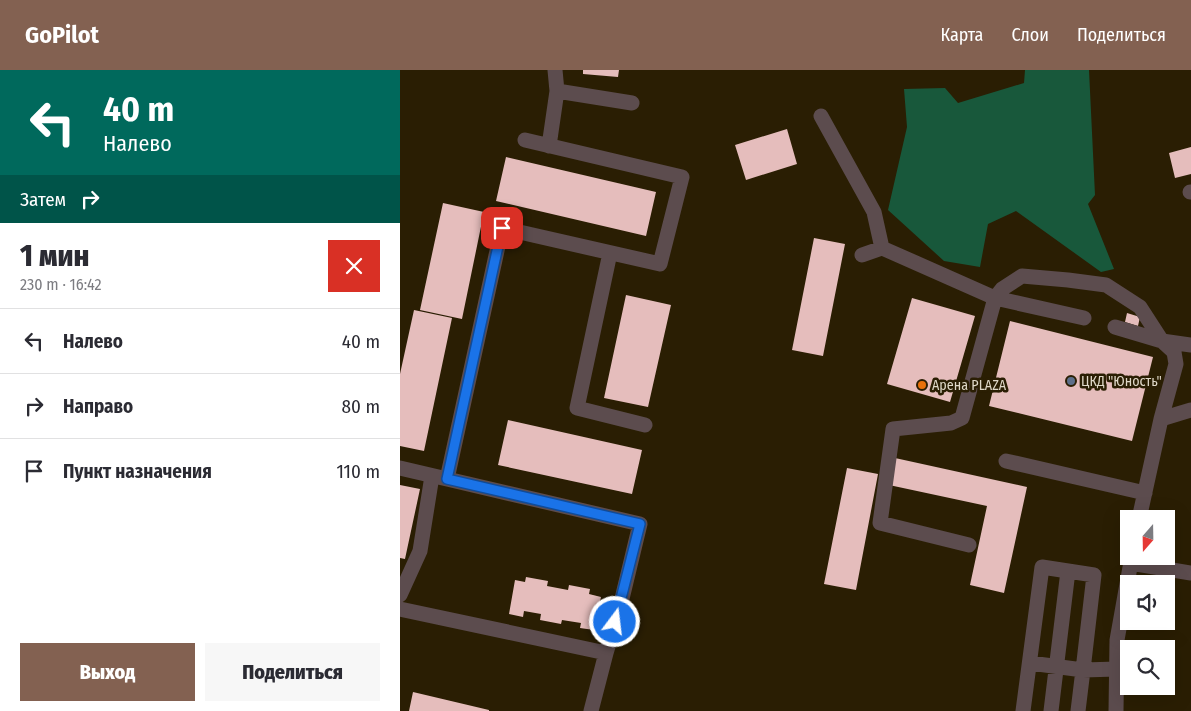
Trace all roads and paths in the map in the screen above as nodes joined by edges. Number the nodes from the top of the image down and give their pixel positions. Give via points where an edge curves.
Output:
1 (554, 70) edge
2 (557, 91) junction
3 (632, 103) dead end
4 (821, 116) dead end
5 (525, 140) dead end
6 (549, 146) junction
7 (882, 248) junction
8 (610, 253) junction
9 (862, 255) dead end
10 (995, 298) junction
11 (1084, 318) dead end
12 (1115, 327) dead end
13 (1162, 341) junction
14 (1191, 345) edge
15 (1191, 410) edge
16 (1161, 419) junction
17 (645, 425) dead end
18 (1006, 461) dead end
19 (400, 468) edge
20 (440, 478) junction
21 (1145, 493) junction
22 (1141, 510) edge
23 (968, 545) dead end
24 (1130, 565) edge
25 (1154, 565) edge
26 (1068, 571) junction
27 (1191, 573) edge
28 (400, 594) edge
29 (400, 609) edge
30 (606, 653) junction
31 (1030, 663) junction
32 (1056, 666) junction
33 (1117, 669) junction
34 (1083, 670) junction
35 (591, 711) edge
36 (1023, 711) edge
37 (1051, 711) edge
38 (1078, 711) edge
39 (1116, 711) edge

1 - 2 street
2 - 3 street
2 - 6 street
4 - 7 street via 874,212
5 - 6 street
6 - 8 street via 682,176 660,264
7 - 9 street
7 - 10 street
8 - 17 street via 577,408
8 - 20 street via 502,228
10 - 11 street
10 - 13 street via 1002,289 1022,276 1106,285 1140,307
10 - 23 street via 962,418 951,423 893,429 880,523
12 - 13 street
13 - 14 street
13 - 16 street via 1174,352 1176,364
15 - 16 street
16 - 21 street
18 - 21 street
19 - 20 street
20 - 28 street via 420,551
20 - 30 street via 640,524
21 - 22 street
24 - 33 street via 1117,640
25 - 27 street
26 - 31 street via 1042,568
26 - 32 street
26 - 34 street via 1094,574
29 - 30 street
30 - 35 street
31 - 32 street
31 - 36 street
32 - 34 street
32 - 37 street
33 - 34 street
33 - 39 street
34 - 38 street

